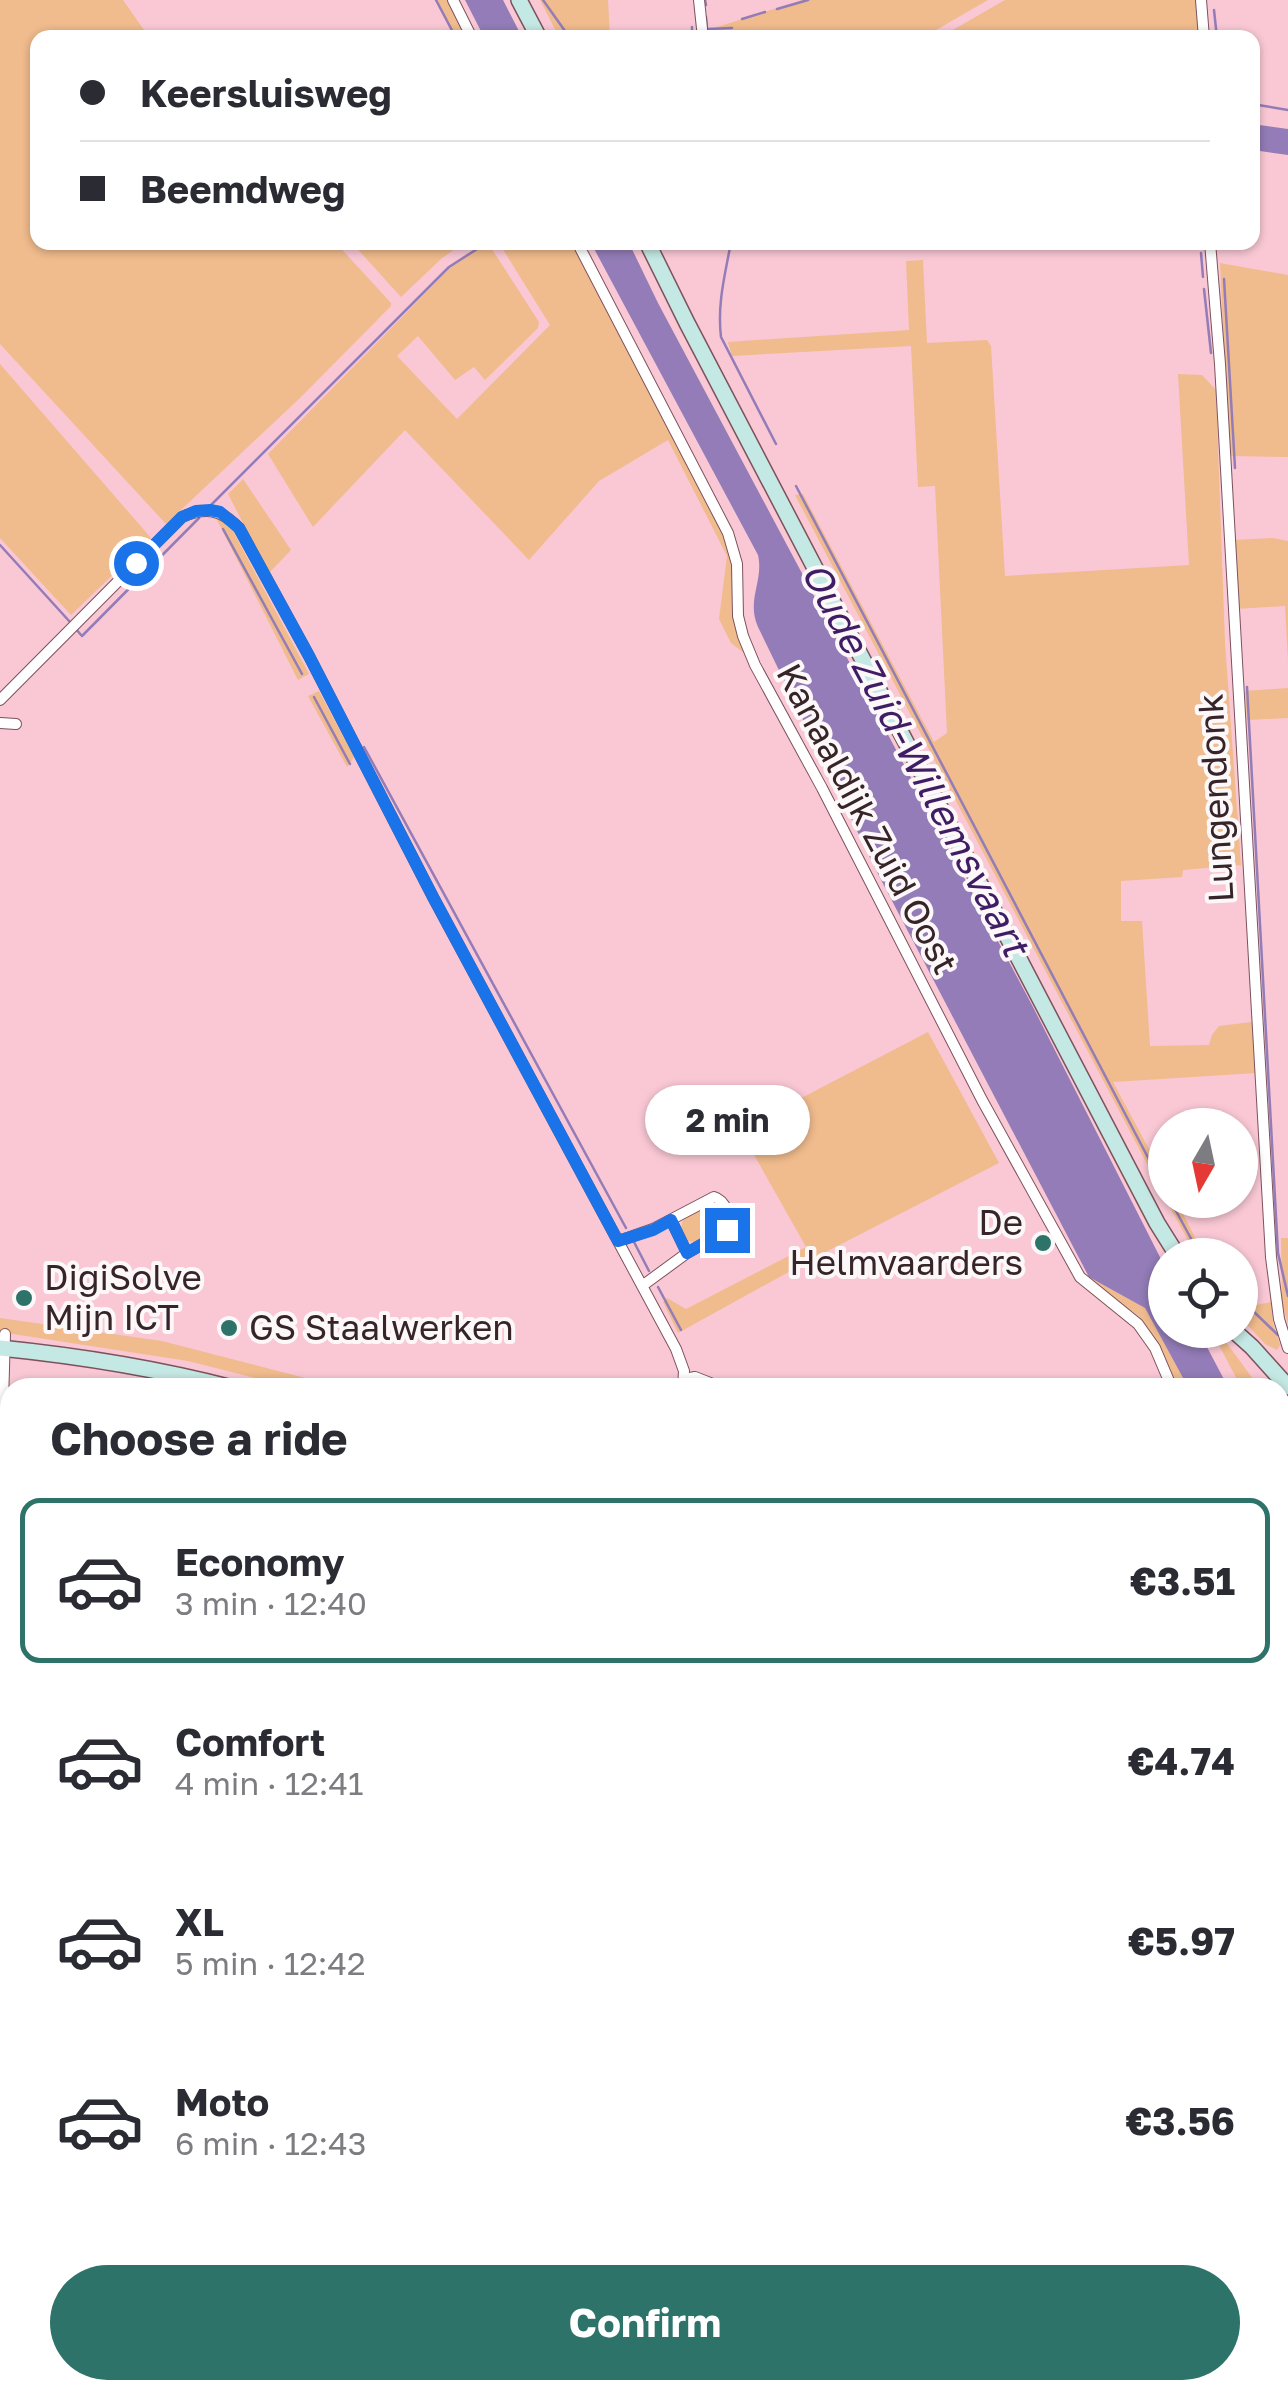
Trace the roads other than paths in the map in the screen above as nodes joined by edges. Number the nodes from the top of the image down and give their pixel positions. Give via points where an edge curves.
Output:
1 (453, 0) edge
2 (519, 0) edge
3 (699, 0) edge
4 (1201, 0) edge
5 (468, 30) edge
6 (535, 30) edge
7 (702, 30) edge
8 (1203, 30) edge
9 (582, 250) edge
10 (651, 250) edge
11 (1211, 250) edge
12 (0, 700) edge
13 (0, 723) edge
14 (16, 724) dead end
15 (671, 1220) junction
16 (1167, 1238) edge
17 (618, 1241) junction
18 (687, 1253) junction
19 (642, 1286) junction
20 (3, 1343) edge
21 (1288, 1348) edge
22 (2, 1378) edge
23 (193, 1378) edge
24 (683, 1378) edge
25 (1168, 1378) edge
26 (1269, 1378) edge
27 (1279, 1378) edge

1 - 5 street
2 - 6 main road
3 - 7 street
4 - 8 street
9 - 25 street, Kanaaldijk Zuid Oost via 728,533 737,564 738,616 754,665 1080,1277 1138,1324
10 - 16 main road
11 - 21 street, Lungendonk via 1271,1257
12 - 17 street via 182,517 210,510 230,518
13 - 14 street
15 - 17 street
15 - 18 street
15 - 18 street via 714,1197 722,1201 727,1230
17 - 19 street
18 - 19 street
19 - 24 street via 676,1349
20 - 22 street
20 - 23 main road
26 - 27 main road via 1233,1330

